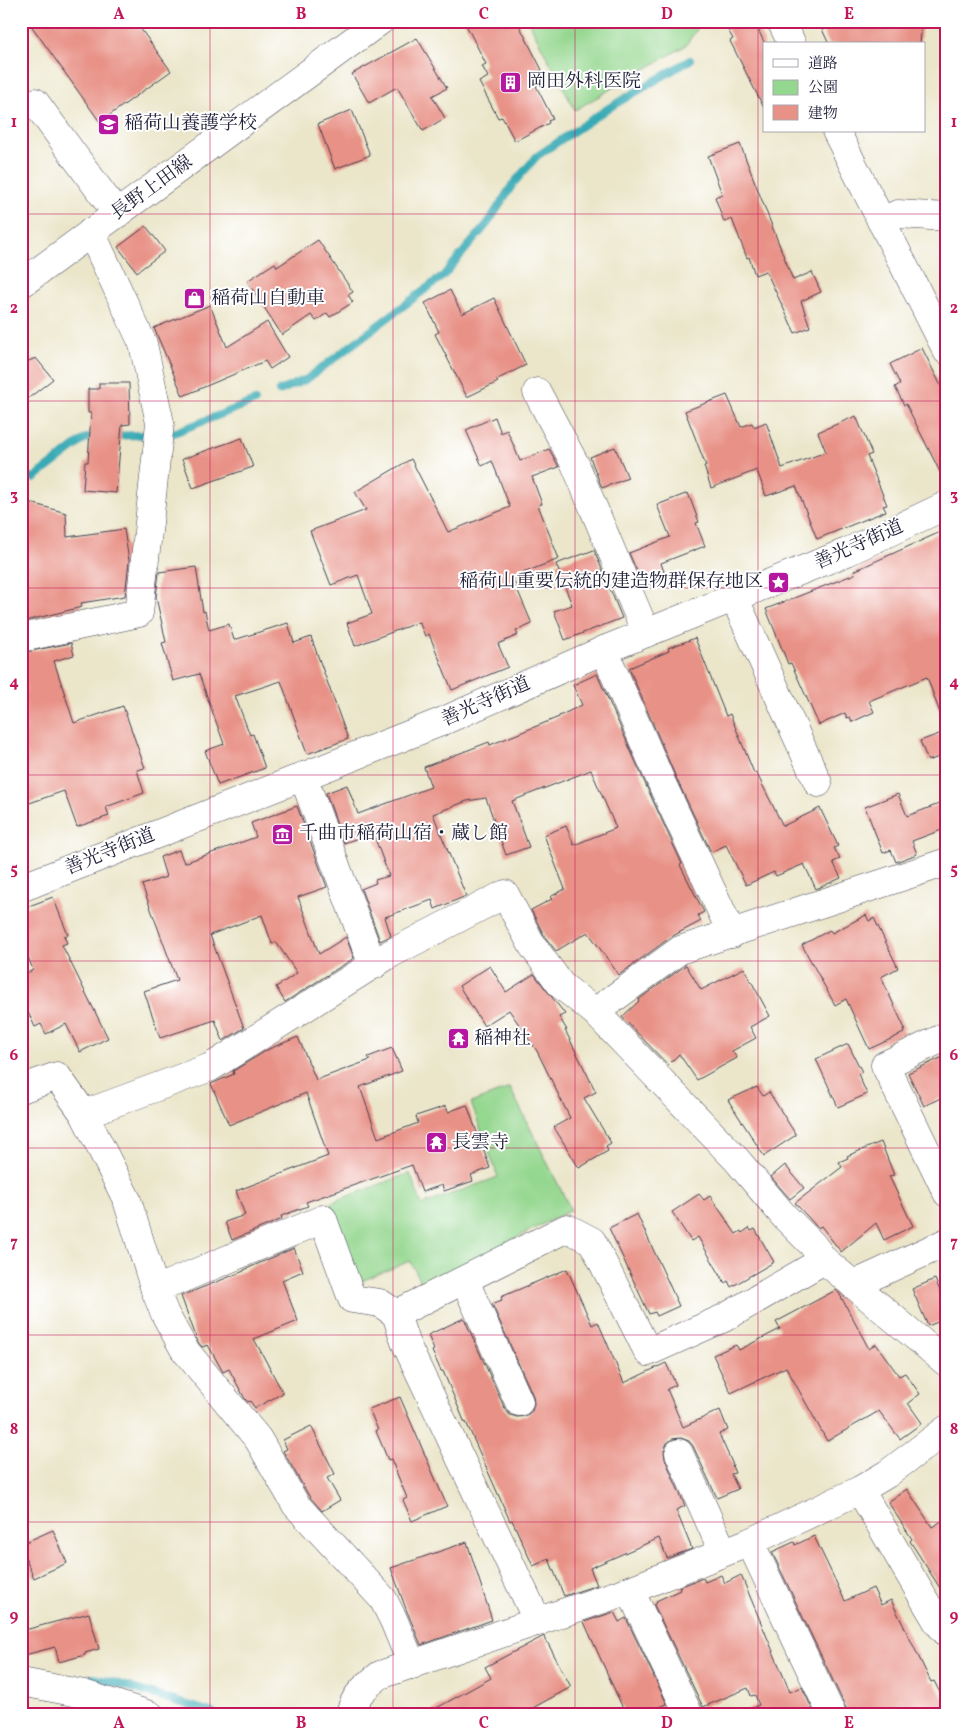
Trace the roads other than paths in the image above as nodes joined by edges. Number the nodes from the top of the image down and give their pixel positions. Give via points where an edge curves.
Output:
1 (380, 21) edge
2 (781, 21) edge
3 (791, 42) edge
4 (35, 102) dead end
5 (836, 132) edge
6 (117, 214) junction
7 (947, 217) edge
8 (881, 221) junction
9 (91, 232) junction
10 (21, 284) edge
11 (947, 351) edge
12 (537, 392) dead end
13 (947, 505) edge
14 (734, 597) junction
15 (646, 633) junction
16 (21, 638) edge
17 (604, 650) junction
18 (303, 776) junction
19 (818, 783) dead end
20 (947, 862) edge
21 (21, 888) edge
22 (732, 934) junction
23 (374, 965) junction
24 (595, 1012) junction
25 (947, 1036) edge
26 (21, 1089) edge
27 (84, 1114) junction
28 (947, 1193) edge
29 (947, 1242) edge
30 (824, 1260) junction
31 (466, 1281) junction
32 (854, 1285) junction
33 (155, 1290) junction
34 (396, 1314) junction
35 (947, 1363) edge
36 (519, 1402) dead end
37 (947, 1429) edge
38 (679, 1453) dead end
39 (860, 1490) junction
40 (750, 1542) junction
41 (723, 1552) junction
42 (630, 1590) junction
43 (538, 1622) junction
44 (947, 1633) edge
45 (412, 1665) junction
46 (21, 1682) edge
47 (150, 1715) edge
48 (350, 1715) edge
49 (689, 1715) edge
50 (832, 1715) edge

1 - 6 street, 長野上田線
2 - 3 street
4 - 6 street
5 - 8 street
6 - 9 street, 長野上田線
7 - 8 street via 898,214
8 - 11 street
9 - 10 street, 長野上田線
9 - 16 street via 143,344 159,434 139,613
12 - 15 street via 575,464
13 - 14 street, 善光寺街道 via 847,552
14 - 15 street, 善光寺街道
14 - 19 street
15 - 17 street, 善光寺街道
17 - 18 street, 善光寺街道 via 441,722
17 - 22 street
18 - 21 street, 善光寺街道
18 - 23 street
20 - 22 street
22 - 24 street via 680,950
23 - 24 street via 505,894 532,945 560,985
23 - 27 street via 211,1067
24 - 30 street via 736,1159
25 - 28 street via 885,1065
26 - 27 street via 57,1076
27 - 33 street via 127,1200
29 - 32 street
30 - 31 street via 724,1318 648,1352 592,1241 567,1228
30 - 32 street
31 - 34 street
31 - 36 street
32 - 35 street
33 - 34 street via 323,1219 352,1299 380,1304
33 - 45 street via 164,1314 184,1349 258,1438 296,1505 383,1599
34 - 43 street via 405,1342
37 - 39 street
38 - 41 street
39 - 40 street
39 - 44 street
40 - 41 street
40 - 50 street
41 - 42 street
42 - 43 street
42 - 49 street
43 - 45 street
45 - 48 street via 380,1675 363,1688 351,1707
46 - 47 street via 84,1694

